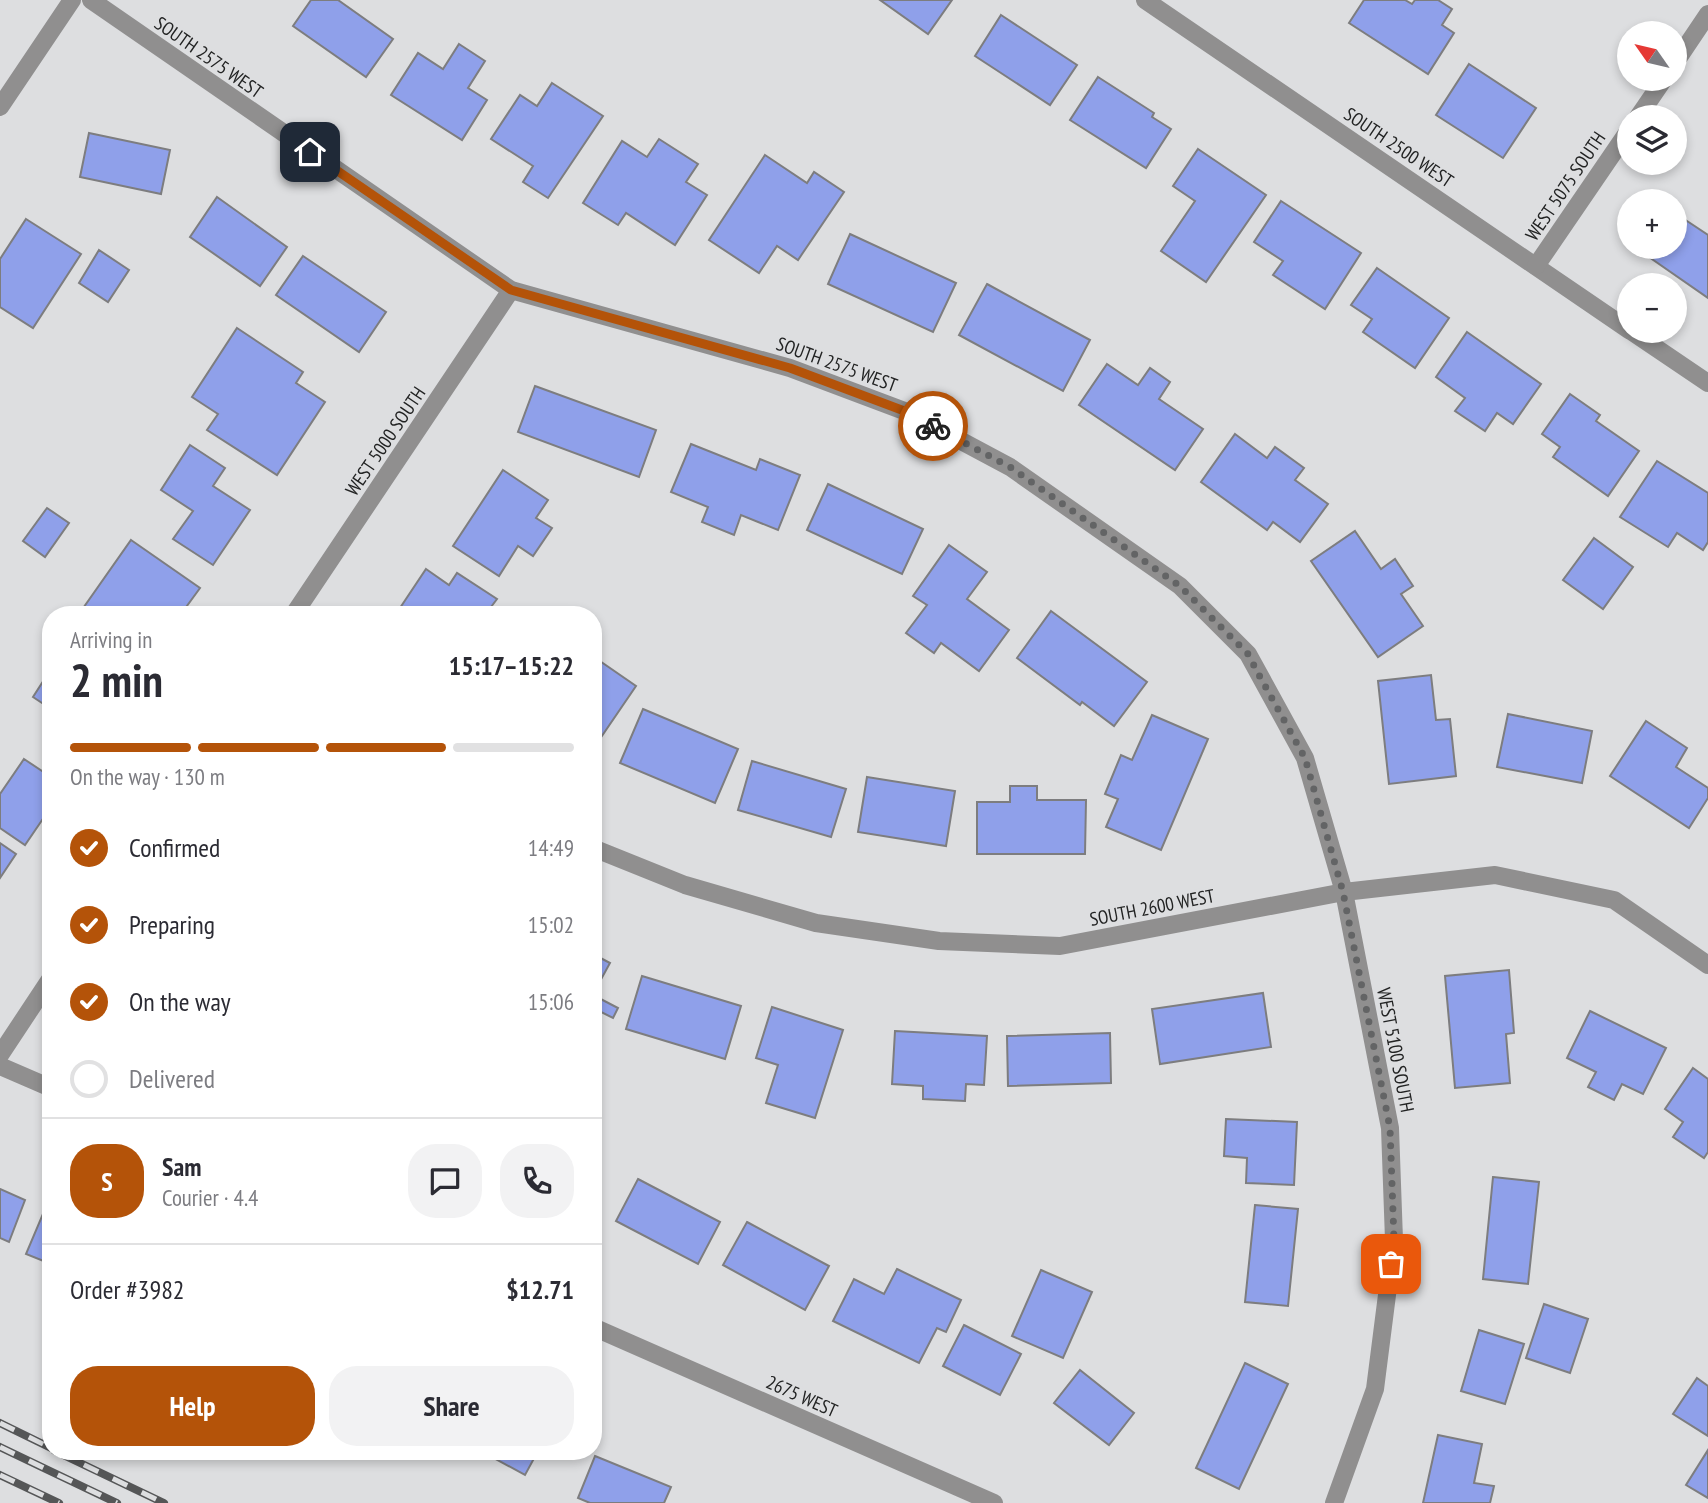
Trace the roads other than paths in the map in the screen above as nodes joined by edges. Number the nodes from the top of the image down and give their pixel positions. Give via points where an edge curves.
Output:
1 (72, 0) edge
2 (91, 0) edge
3 (1145, 0) edge
4 (1708, 13) edge
5 (1687, 44) edge
6 (0, 107) edge
7 (1617, 148) edge
8 (1536, 266) junction
9 (511, 290) junction
10 (1617, 321) edge
11 (1649, 343) edge
12 (1708, 383) edge
13 (299, 606) edge
14 (602, 852) edge
15 (1343, 892) junction
16 (1708, 965) edge
17 (42, 992) edge
18 (0, 1055) edge
19 (0, 1066) edge
20 (42, 1084) edge
21 (602, 1330) edge
22 (994, 1503) edge
23 (1334, 1503) edge

1 - 6 street
2 - 9 street, SOUTH 2575 WEST
3 - 8 street, SOUTH 2500 WEST
4 - 5 street
7 - 8 street, WEST 5075 SOUTH
8 - 10 street, SOUTH 2500 WEST
9 - 13 street, WEST 5000 SOUTH
9 - 15 street, SOUTH 2575 WEST via 790,368 907,412 1010,467 1180,586 1248,654 1305,758
11 - 12 street, SOUTH 2500 WEST
14 - 15 street, SOUTH 2600 WEST via 685,885 816,923 939,941 1060,946
15 - 16 street, SOUTH 2600 WEST via 1495,875 1614,900
15 - 23 street, WEST 5100 SOUTH via 1390,1128 1394,1240 1375,1389
17 - 18 street
19 - 20 street
21 - 22 street, 2675 WEST

